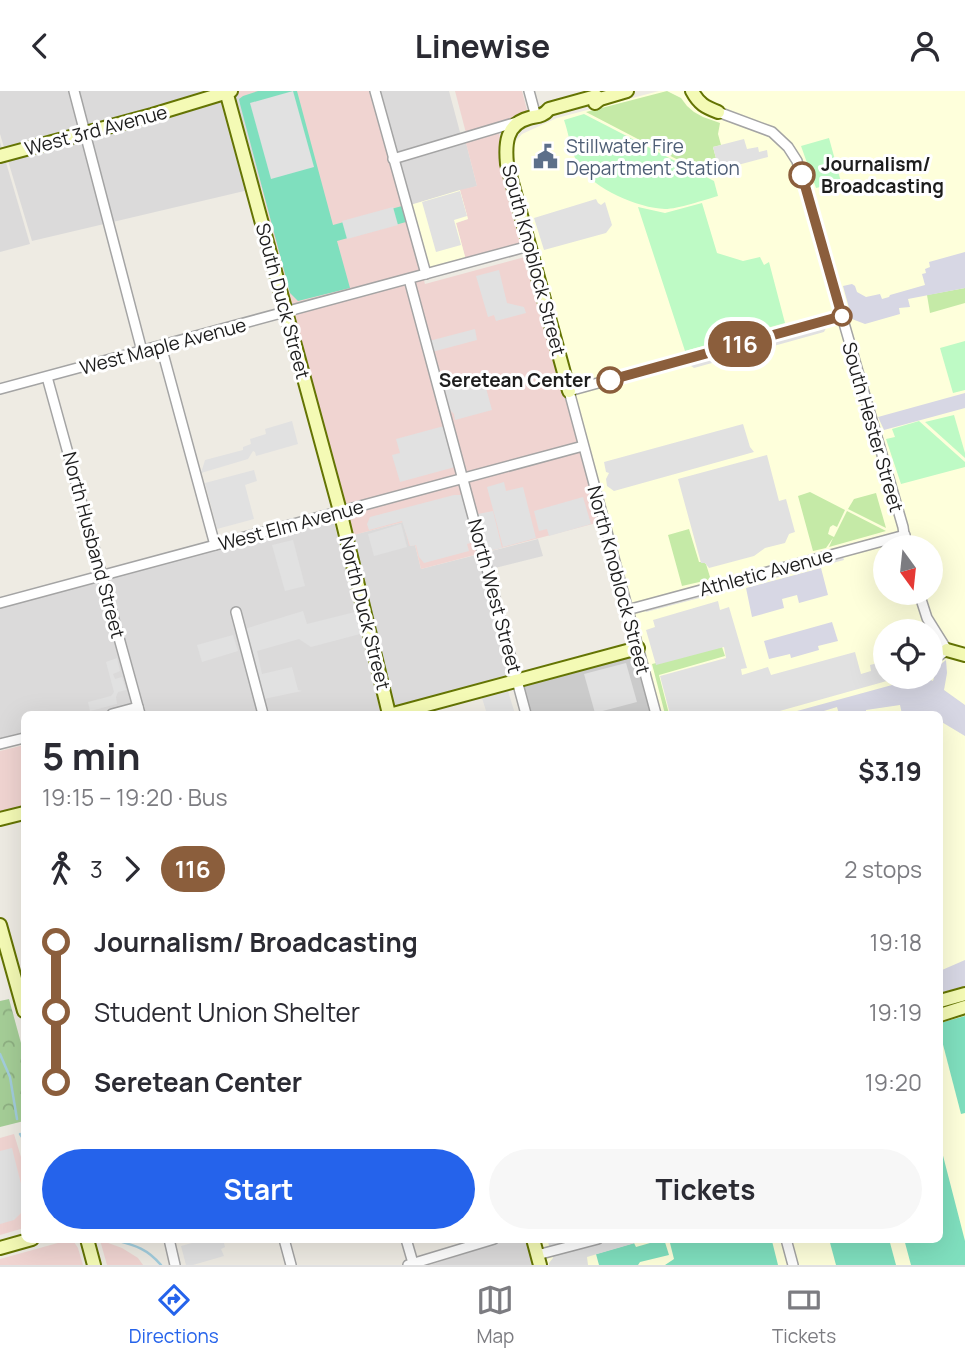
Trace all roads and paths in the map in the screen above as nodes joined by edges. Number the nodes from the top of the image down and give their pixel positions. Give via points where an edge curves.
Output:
1 (74, 91) edge
2 (228, 91) edge
3 (374, 91) edge
4 (529, 91) edge
5 (626, 91) edge
6 (692, 91) edge
7 (718, 112) joint
8 (541, 115) junction
9 (522, 120) junction
10 (85, 132) junction
11 (0, 156) edge
12 (393, 159) junction
13 (529, 246) junction
14 (426, 274) junction
15 (409, 279) junction
16 (286, 313) junction
17 (842, 316) junction
18 (161, 346) junction
19 (142, 351) junction
20 (47, 377) junction
21 (0, 389) edge
22 (569, 391) junction
23 (583, 446) junction
24 (463, 478) junction
25 (340, 512) junction
26 (905, 535) edge
27 (873, 544) edge
28 (215, 545) junction
29 (102, 576) junction
30 (0, 603) edge
31 (923, 605) edge
32 (627, 610) junction
33 (236, 612) dead end
34 (638, 648) junction
35 (947, 650) junction
36 (943, 653) edge
37 (965, 655) edge
38 (517, 680) junction
39 (139, 711) edge
40 (262, 711) edge
41 (390, 711) edge
42 (402, 711) edge
43 (525, 711) edge
44 (655, 711) edge
45 (21, 739) edge
46 (0, 744) edge
47 (21, 814) edge
48 (0, 819) edge
49 (0, 925) edge
50 (21, 988) edge
51 (965, 994) edge
52 (943, 1001) edge
53 (965, 1007) edge
54 (943, 1014) edge
55 (21, 1242) edge
56 (88, 1243) edge
57 (170, 1243) edge
58 (285, 1243) edge
59 (407, 1243) edge
60 (481, 1243) edge
61 (534, 1243) edge
62 (586, 1243) edge
63 (787, 1243) edge
64 (0, 1248) edge
65 (539, 1260) edge
66 (410, 1264) edge
67 (94, 1265) edge
68 (175, 1265) edge
69 (291, 1265) edge
70 (793, 1265) edge

1 - 10 street
2 - 10 street, West 3rd Avenue
2 - 16 street, South Duck Street
3 - 12 street
4 - 8 street
5 - 8 street via 551,116
6 - 7 street, South Hester Street via 703,106
7 - 17 street, South Hester Street via 772,132 797,161
8 - 9 street
9 - 12 street
9 - 13 street, South Knoblock Street via 508,135 506,149
10 - 11 street, West 3rd Avenue
10 - 19 street
12 - 14 street
13 - 14 street, West Maple Avenue
13 - 22 street, South Knoblock Street
14 - 15 street, West Maple Avenue
15 - 16 street, West Maple Avenue
15 - 24 street, North West Street
16 - 18 street, West Maple Avenue
16 - 25 street, South Duck Street
17 - 22 street
17 - 26 street, South Hester Street
18 - 19 street, West Maple Avenue
18 - 28 street
19 - 20 street, West Maple Avenue
20 - 21 street, West Maple Avenue
20 - 29 street, North Husband Street
22 - 23 street, South Knoblock Street
23 - 24 street, West Elm Avenue
23 - 32 street, North Knoblock Street
24 - 25 street, West Elm Avenue
24 - 38 street, North West Street
25 - 28 street, West Elm Avenue
25 - 41 street, North Duck Street
27 - 32 street, Athletic Avenue
28 - 29 street, West Elm Avenue
29 - 30 street, West Elm Avenue
29 - 39 street, North Husband Street
31 - 35 street
32 - 34 street, North Knoblock Street
33 - 40 street
34 - 38 street
34 - 44 street, North Knoblock Street
35 - 36 street
35 - 37 street
38 - 42 street
38 - 43 street, North West Street
45 - 46 street
47 - 48 street
49 - 50 street
51 - 52 street
53 - 54 street
55 - 64 street
56 - 67 street
57 - 68 street
58 - 69 street
59 - 66 street
60 - 66 street
61 - 65 street
62 - 65 street
63 - 70 street

